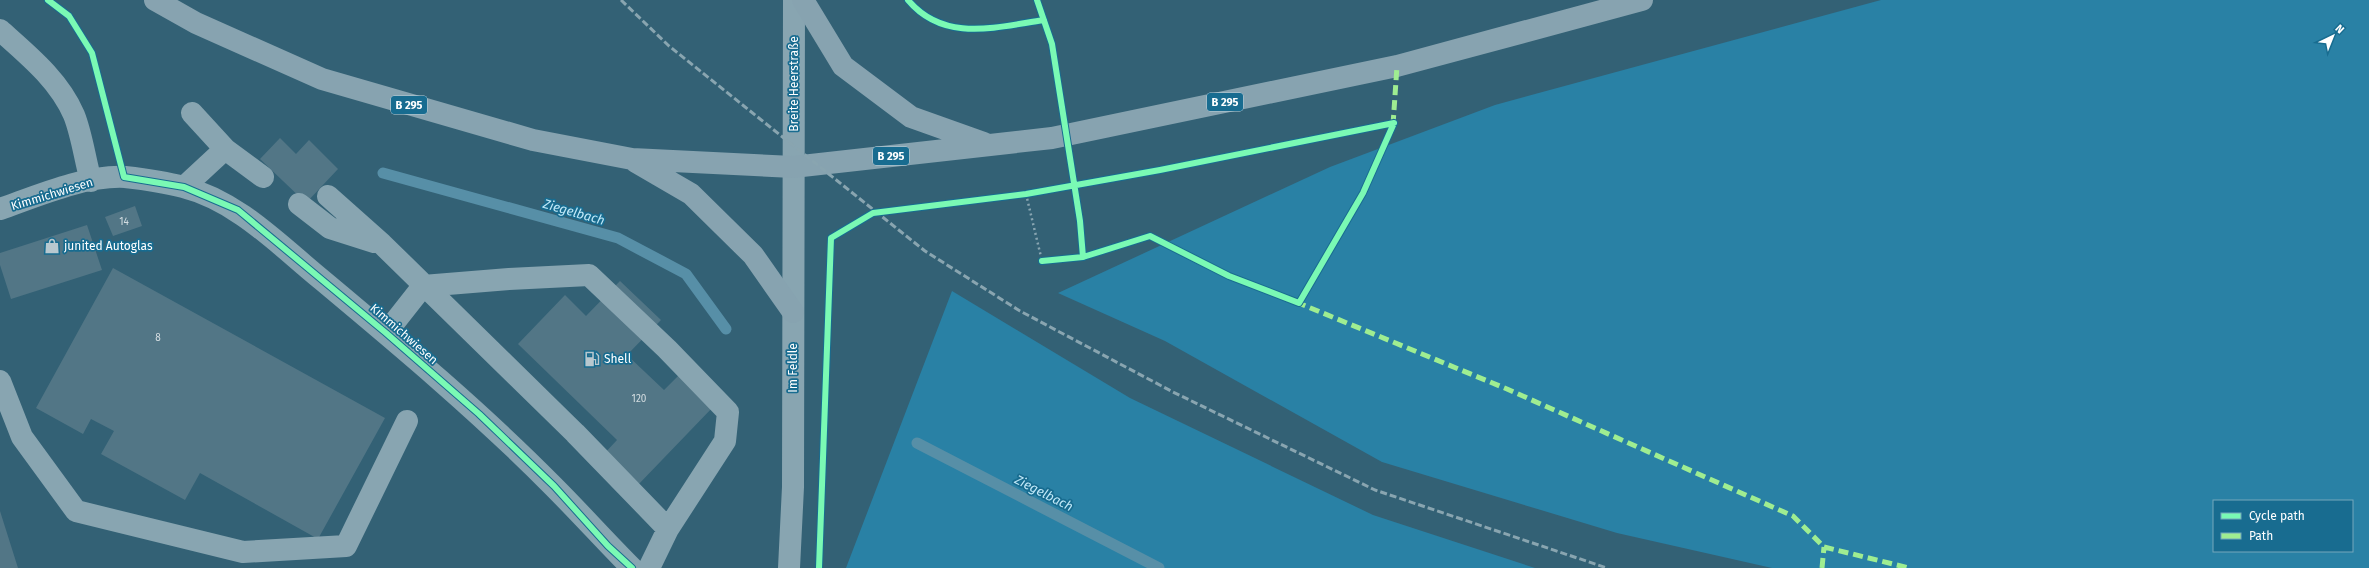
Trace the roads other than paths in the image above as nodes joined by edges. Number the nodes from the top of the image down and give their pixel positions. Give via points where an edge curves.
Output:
1 (155, 0) edge
2 (794, 0) edge
3 (803, 0) edge
4 (1642, 0) edge
5 (0, 30) edge
6 (192, 113) dead end
7 (989, 145) junction
8 (225, 149) junction
9 (632, 159) junction
10 (793, 167) junction
11 (263, 177) dead end
12 (91, 181) junction
13 (184, 187) junction
14 (328, 196) dead end
15 (299, 204) dead end
16 (0, 209) edge
17 (382, 244) junction
18 (423, 286) junction
19 (793, 312) junction
20 (386, 333) junction
21 (0, 381) edge
22 (407, 421) dead end
23 (668, 529) junction
24 (632, 568) edge
25 (649, 568) edge
26 (789, 568) edge

1 - 9 main road, B 295 via 196,23 322,79 533,140
2 - 10 street, Breite Heerstraße
3 - 7 main road via 843,66 911,117
4 - 7 main road, B 295 via 1397,66 1052,138
5 - 12 street via 37,63 59,90 74,116
6 - 8 street
7 - 10 main road, B 295
8 - 11 street
8 - 13 street
9 - 10 main road, B 295
9 - 19 main road via 692,194 753,255
10 - 19 street, Im Feldle
12 - 13 street, Kimmichwiesen via 124,177
12 - 16 street, Kimmichwiesen
13 - 20 street, Kimmichwiesen via 238,210
14 - 17 street
15 - 17 street via 330,228
17 - 18 street
18 - 20 street
18 - 23 street
18 - 23 street via 589,275 667,349 728,412 726,441
19 - 26 street, Im Feldle via 793,487
20 - 24 street, Kimmichwiesen via 554,486 608,546
21 - 22 street via 22,437 76,511 243,552 346,546
23 - 25 street

